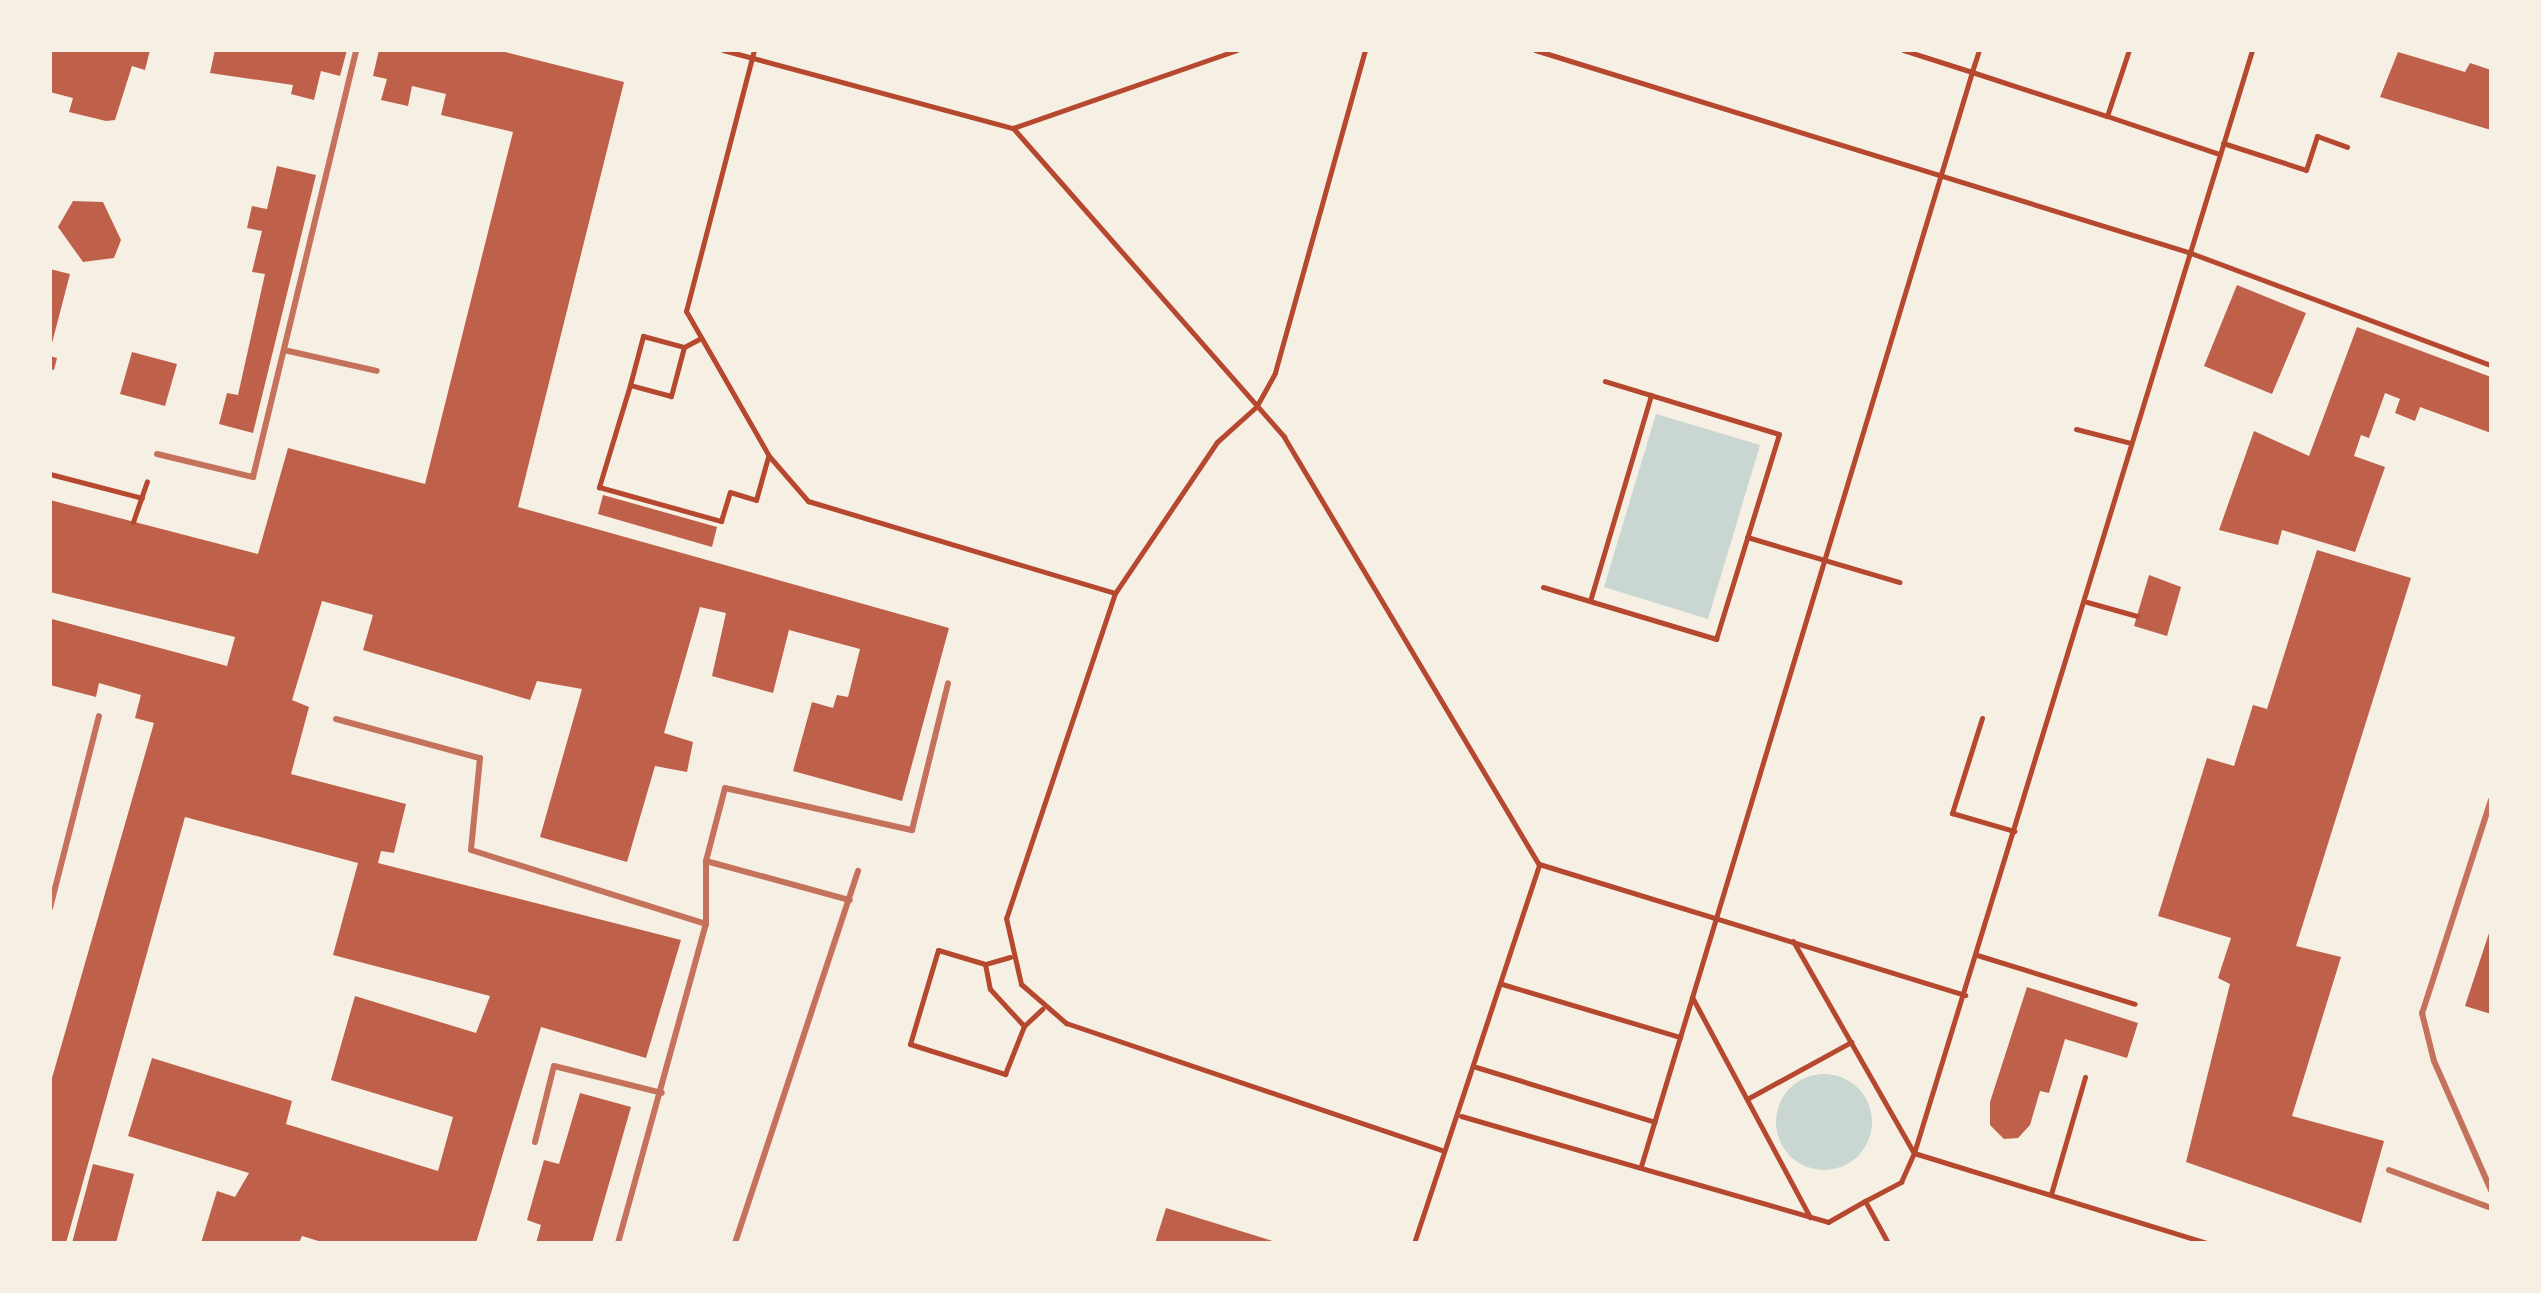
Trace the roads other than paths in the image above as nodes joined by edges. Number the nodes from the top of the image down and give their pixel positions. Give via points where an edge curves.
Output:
1 (356, 50) edge
2 (284, 350) junction
3 (377, 371) dead end
4 (157, 454) road end
5 (948, 683) dead end
6 (99, 716) dead end
7 (336, 719) dead end
8 (2491, 800) edge
9 (706, 861) junction
10 (858, 871) dead end
11 (850, 900) junction
12 (50, 908) edge
13 (706, 924) junction
14 (662, 1093) junction
15 (535, 1142) dead end
16 (2389, 1170) dead end
17 (2491, 1190) edge
18 (2491, 1208) edge
19 (618, 1243) edge
20 (735, 1243) edge

1 - 2 lane
2 - 3 lane
2 - 4 lane via 253,477
5 - 9 lane via 912,830 725,788
6 - 12 lane
7 - 13 lane via 480,758 471,850
8 - 17 lane via 2422,1013 2434,1061
9 - 11 lane
9 - 13 lane
10 - 11 lane
11 - 20 lane
13 - 14 lane
14 - 15 lane via 554,1066
14 - 19 lane
16 - 18 lane

